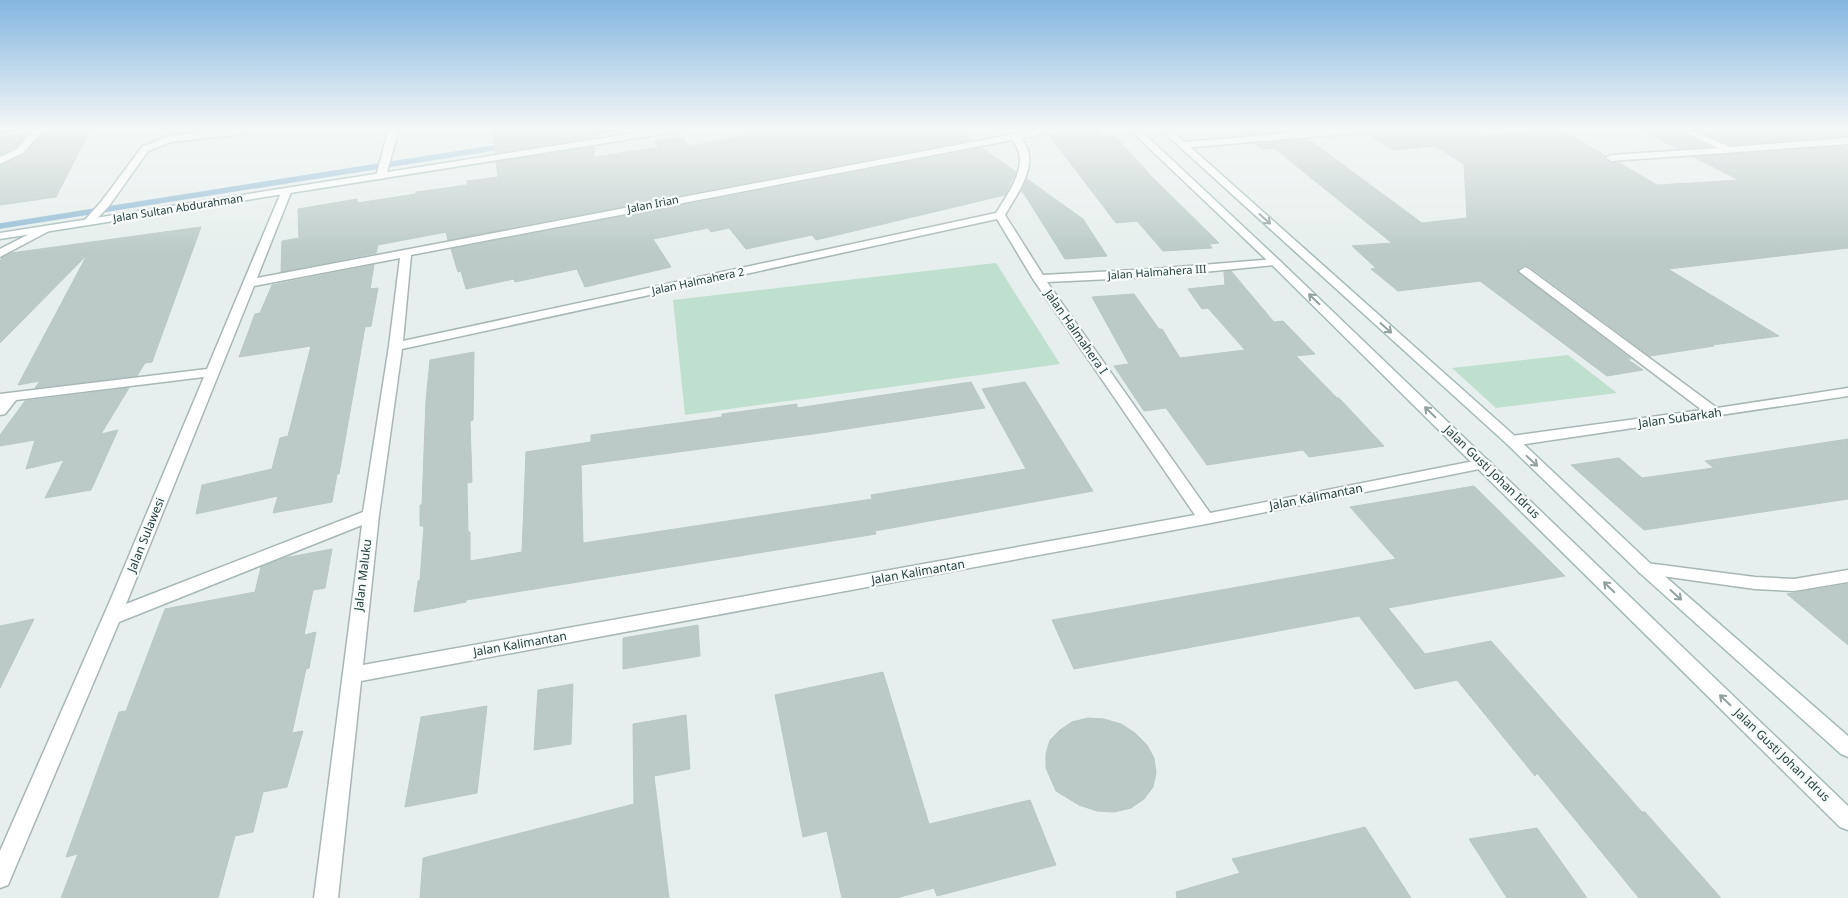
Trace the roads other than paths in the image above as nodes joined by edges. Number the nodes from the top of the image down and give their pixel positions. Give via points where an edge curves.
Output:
1 (130, 170) edge
2 (375, 170) edge
3 (836, 170) edge
4 (1022, 170) edge
5 (1178, 170) edge
6 (1211, 170) edge
7 (286, 192) junction
8 (1239, 195) junction
9 (1209, 199) junction
10 (1000, 215) junction
11 (88, 222) junction
12 (45, 229) junction
13 (0, 236) edge
14 (406, 252) junction
15 (0, 254) edge
16 (1275, 262) junction
17 (1525, 271) dead end
18 (1039, 279) junction
19 (248, 283) junction
20 (396, 346) junction
21 (212, 372) junction
22 (1848, 392) edge
23 (5, 397) edge
24 (0, 411) edge
25 (1714, 413) junction
26 (1512, 442) junction
27 (1484, 464) junction
28 (370, 514) junction
29 (1206, 519) junction
30 (1646, 568) junction
31 (1848, 576) edge
32 (113, 617) junction
33 (351, 675) junction
34 (1848, 748) edge
35 (1848, 820) edge
36 (0, 877) edge
37 (326, 898) edge

1 - 11 street
2 - 7 street, Jalan Sultan Abdurahman
3 - 14 street, Jalan Irian
4 - 10 street via 1020,181
5 - 9 street, Jalan Gusti Johan Idrus
6 - 8 street
7 - 11 street, Jalan Sultan Abdurahman
7 - 19 street, Jalan Sulawesi
8 - 9 street
8 -> 26 street
9 - 16 street, Jalan Gusti Johan Idrus
10 - 18 street, Jalan Halmahera I
10 - 20 street, Jalan Halmahera 2
11 - 12 street, Jalan Sultan Abdurahman
12 - 13 street, Jalan Sultan Abdurahman
12 - 15 street
14 - 19 street, Jalan Irian
14 - 20 street, Jalan Maluku
16 - 18 street, Jalan Halmahera III
27 -> 16 street, Jalan Gusti Johan Idrus
17 - 25 street
18 - 29 street, Jalan Halmahera I
19 - 21 street, Jalan Sulawesi
20 - 28 street, Jalan Maluku
21 - 23 street
21 - 32 street, Jalan Sulawesi
22 - 25 street, Jalan Subarkah
23 - 24 street
25 - 26 street, Jalan Subarkah
26 -> 30 street
27 - 29 street, Jalan Kalimantan
35 -> 27 street, Jalan Gusti Johan Idrus
28 - 32 street
28 - 33 street, Jalan Maluku
29 - 33 street, Jalan Kalimantan
30 - 31 street via 1794,585
30 -> 34 street
32 - 36 street, Jalan Sulawesi
33 - 37 street, Jalan Maluku

